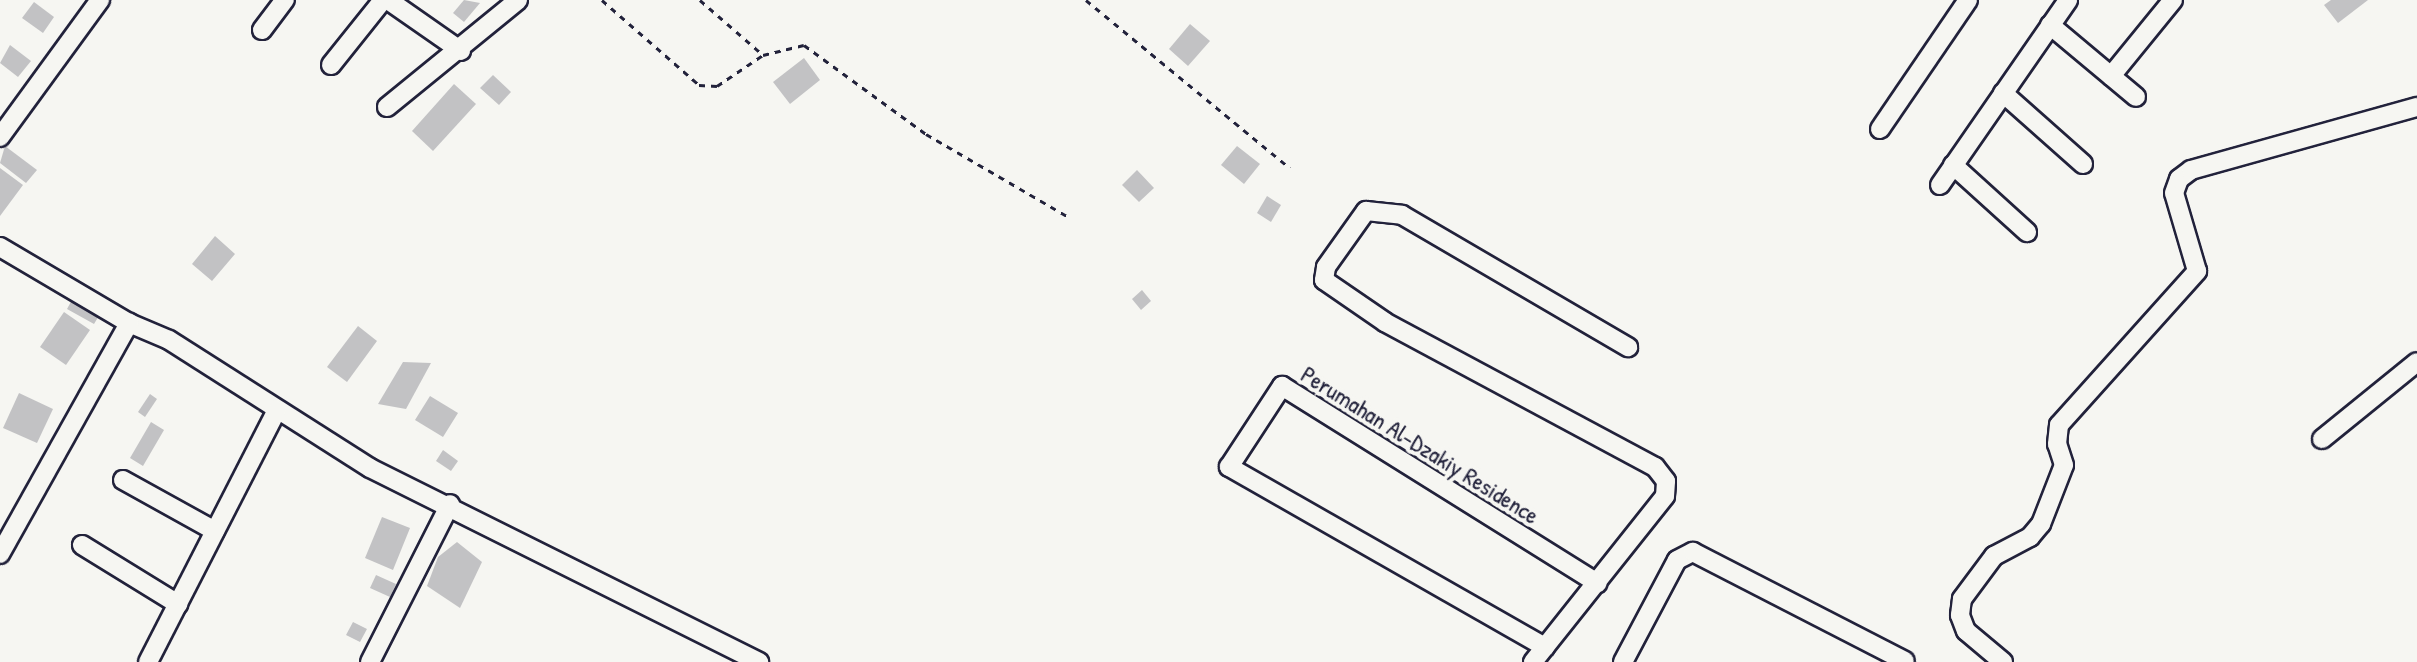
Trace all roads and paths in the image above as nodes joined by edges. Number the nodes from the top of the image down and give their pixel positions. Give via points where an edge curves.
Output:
1 (285, 0) edge
2 (385, 0) edge
3 (518, 0) edge
4 (602, 0) edge
5 (700, 0) edge
6 (1086, 0) edge
7 (1968, 0) edge
8 (2068, 0) edge
9 (2173, 0) edge
10 (96, 4) edge
11 (2050, 25) junction
12 (262, 30) dead end
13 (461, 51) junction
14 (763, 55) junction
15 (331, 65) dead end
16 (2111, 76) junction
17 (2003, 93) junction
18 (2136, 97) dead end
19 (387, 107) dead end
20 (2417, 107) edge
21 (1880, 129) dead end
22 (0, 137) edge
23 (2083, 164) dead end
24 (1953, 165) junction
25 (1290, 168) dead end
26 (1940, 185) dead end
27 (1067, 216) dead end
28 (2027, 232) dead end
29 (0, 247) edge
30 (129, 323) junction
31 (1628, 347) dead end
32 (2417, 362) edge
33 (277, 410) junction
34 (2322, 439) dead end
35 (123, 480) dead end
36 (450, 504) junction
37 (215, 531) junction
38 (82, 545) dead end
39 (0, 554) edge
40 (1597, 583) junction
41 (178, 604) junction
42 (1545, 647) junction
43 (1905, 661) edge
44 (148, 662) edge
45 (370, 662) edge
46 (759, 662) edge
47 (1533, 662) edge
48 (1623, 662) edge
49 (2003, 662) edge

1 - 12 street
2 - 13 street
2 - 15 street
3 - 13 street
4 - 14 path via 699,85 717,86
5 - 14 path
6 - 25 path
7 - 21 street
8 - 11 street
9 - 16 street
10 - 22 street
11 - 16 street
11 - 17 street
13 - 19 street
14 - 27 path via 804,45 926,134
16 - 18 street
17 - 23 street
17 - 24 street
20 - 49 street via 2191,170 2179,179 2174,193 2197,271 2059,425 2057,444 2064,465 2041,524 2030,537 1994,556 1962,599 1966,631
24 - 26 street
24 - 28 street
29 - 30 street
30 - 33 street via 169,340
30 - 39 street
31 - 40 street via 1402,215 1366,211 1326,267 1324,280 1385,322 1655,467 1666,481 1665,496
32 - 34 street
33 - 36 street via 370,468
33 - 37 street
35 - 37 street
36 - 45 street
36 - 46 street via 518,545
37 - 41 street
38 - 41 street
40 - 42 street
40 - 42 street, Perumahan Al-Dzakiy Residence via 1282,386 1229,467
41 - 44 street
42 - 47 street
43 - 48 street via 1693,552 1677,560

